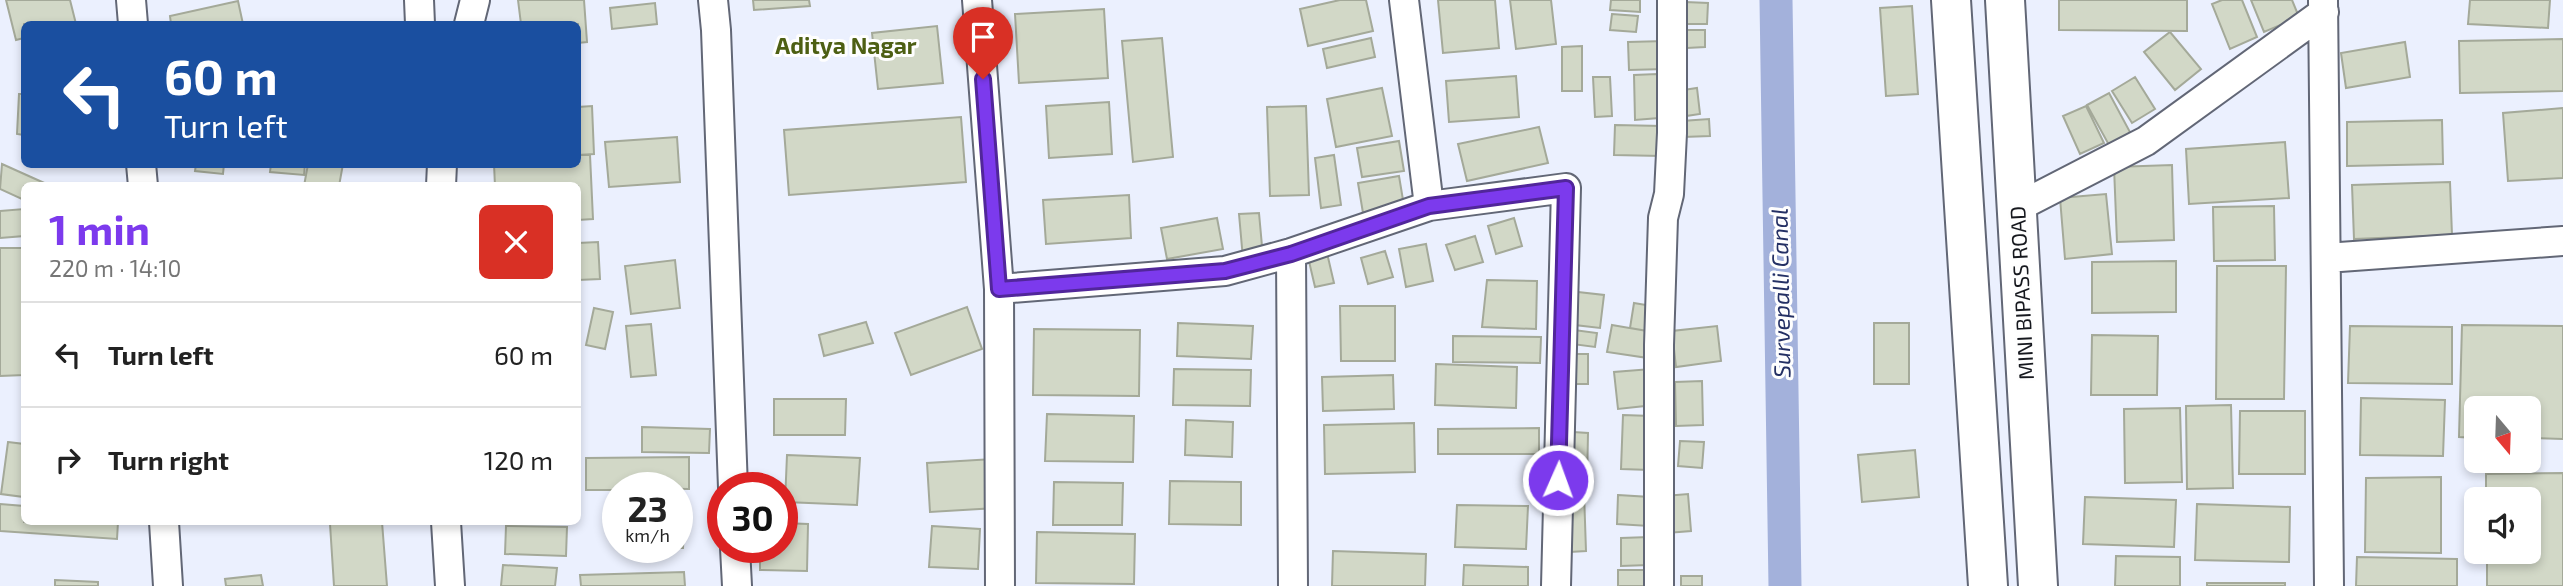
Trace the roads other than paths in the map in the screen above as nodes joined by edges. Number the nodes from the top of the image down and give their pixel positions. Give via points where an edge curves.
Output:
1 (131, 0) edge
2 (419, 0) edge
3 (475, 0) edge
4 (713, 0) edge
5 (977, 0) edge
6 (1404, 0) edge
7 (1672, 0) edge
8 (1951, 0) edge
9 (2005, 0) edge
10 (2324, 6) edge
11 (132, 21) edge
12 (419, 21) edge
13 (470, 21) edge
14 (1429, 206) junction
15 (2016, 208) junction
16 (2563, 241) edge
17 (1291, 254) junction
18 (2326, 258) junction
19 (999, 289) junction
20 (732, 472) edge
21 (164, 525) edge
22 (446, 525) edge
23 (736, 563) edge
24 (168, 586) edge
25 (450, 586) edge
26 (737, 586) edge
27 (1000, 586) edge
28 (1293, 586) edge
29 (1556, 586) edge
30 (1659, 586) edge
31 (1988, 586) edge
32 (2038, 586) edge
33 (2329, 586) edge

1 - 11 street
2 - 12 street
3 - 13 street
4 - 20 street
5 - 19 street
6 - 14 street
7 - 30 street via 1672,133 1663,218 1659,345
8 - 31 main road
9 - 15 main road, MINI BIPASS ROAD
10 - 15 street via 2146,141
10 - 18 street
14 - 17 street
14 - 29 street via 1566,188
15 - 32 main road, MINI BIPASS ROAD
16 - 18 street
17 - 19 street via 1225,271
17 - 28 street
18 - 33 street
19 - 27 street
21 - 24 street
22 - 25 street
23 - 26 street

